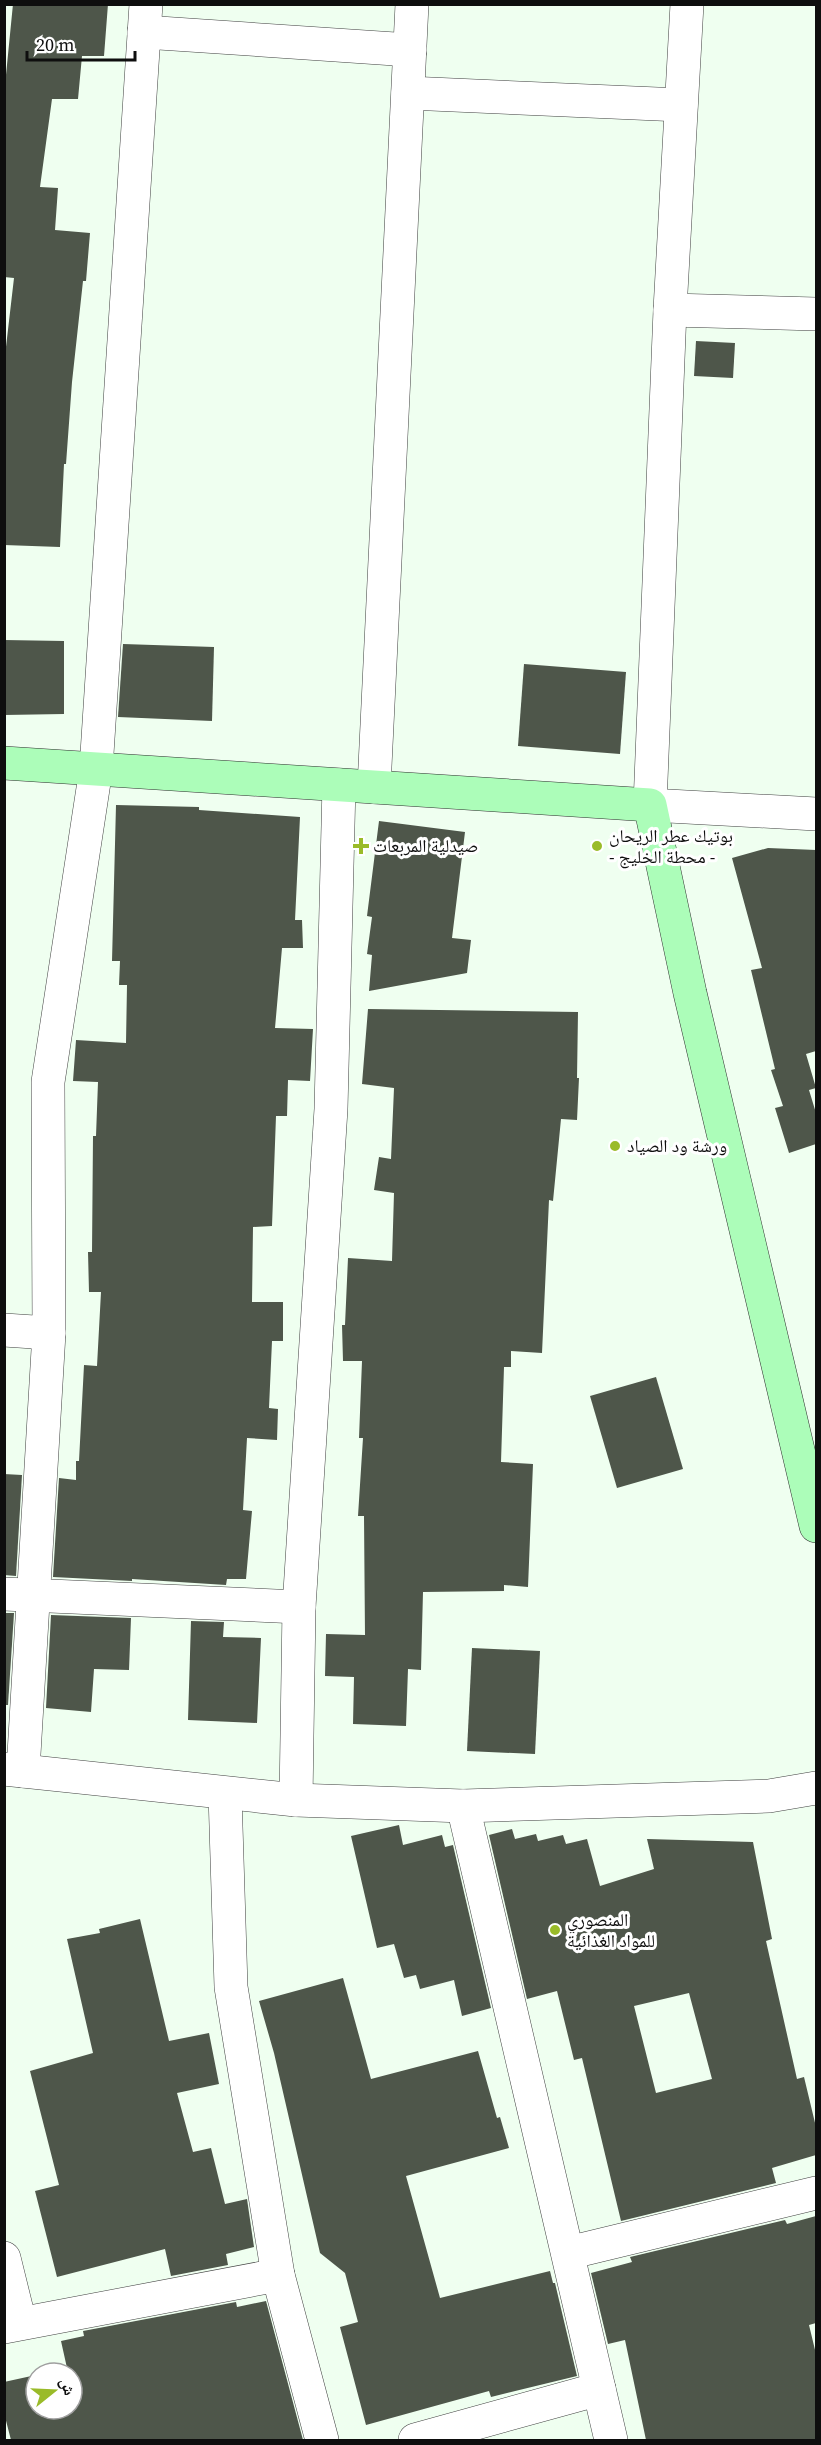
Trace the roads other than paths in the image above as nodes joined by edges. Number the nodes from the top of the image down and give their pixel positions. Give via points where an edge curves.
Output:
1 (412, 4) edge
2 (687, 4) edge
3 (145, 18) edge
4 (410, 50) junction
5 (408, 93) junction
6 (681, 105) junction
7 (670, 310) junction
8 (816, 314) edge
9 (4, 764) edge
10 (96, 769) junction
11 (339, 785) junction
12 (374, 787) junction
13 (650, 805) junction
14 (816, 814) edge
15 (4, 1330) edge
16 (49, 1333) junction
17 (816, 1526) edge
18 (19, 1596) edge
19 (299, 1606) junction
20 (14, 1770) edge
21 (816, 1788) edge
22 (225, 1794) junction
23 (296, 1800) junction
24 (463, 1806) junction
25 (816, 2193) edge
26 (568, 2253) junction
27 (4, 2258) edge
28 (278, 2275) junction
29 (12, 2325) edge
30 (599, 2389) junction
31 (322, 2440) edge
32 (415, 2440) edge
33 (611, 2440) edge

1 - 4 street
2 - 6 street
3 - 4 street
3 - 10 street
4 - 5 street
5 - 6 street
5 - 12 street
6 - 7 street
7 - 8 street
7 - 13 street
9 - 10 street
10 - 11 street
10 - 16 street via 48,1082
11 - 12 street
11 - 19 street via 331,1109
12 - 13 street
13 - 14 street
13 - 17 street via 690,993
15 - 16 street
16 - 18 street
18 - 19 street
18 - 20 street
19 - 23 street
20 - 22 street
21 - 24 street via 768,1796
22 - 23 street
22 - 28 street via 231,1987
23 - 24 street
24 - 26 street
25 - 26 street
26 - 30 street
27 - 29 street
28 - 29 street
28 - 31 street
30 - 32 street
30 - 33 street

